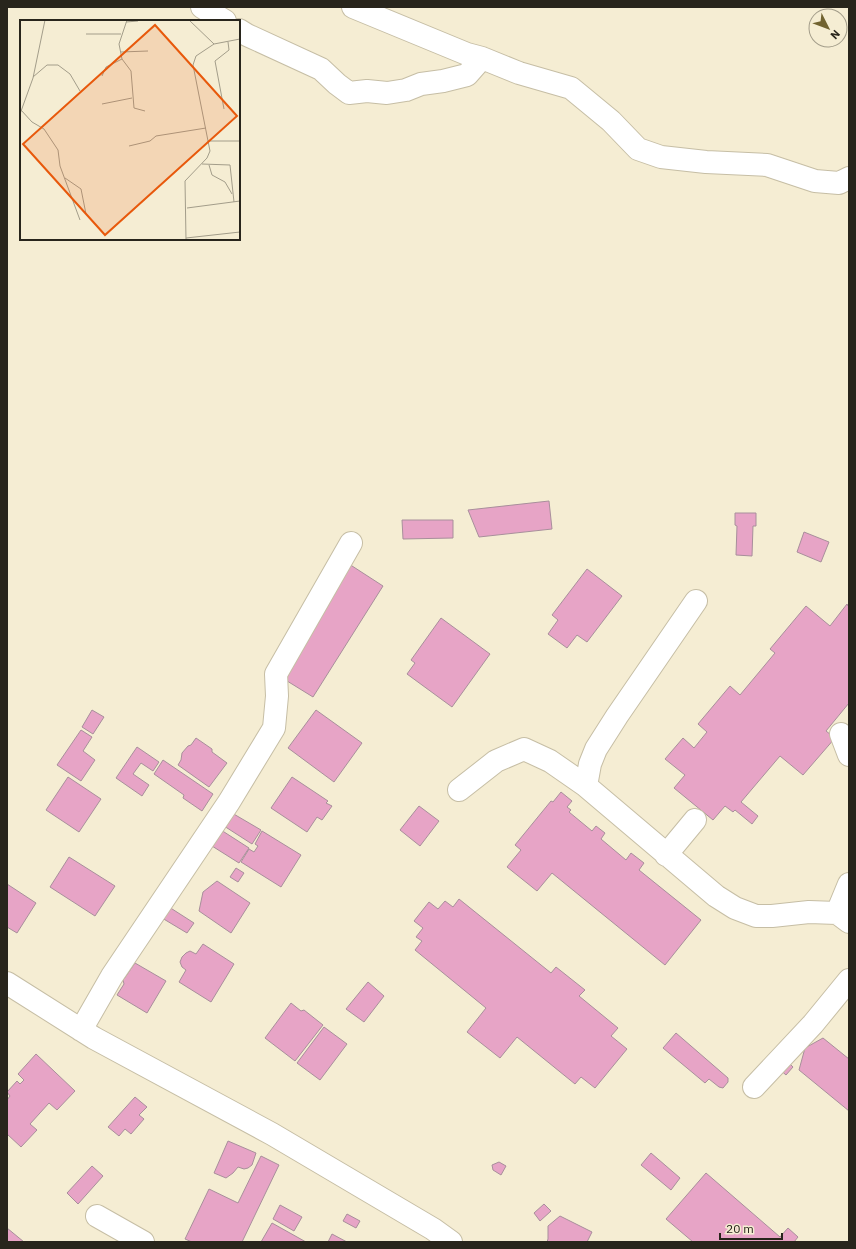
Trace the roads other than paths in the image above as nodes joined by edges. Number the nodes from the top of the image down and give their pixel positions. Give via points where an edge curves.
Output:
1 (202, 7) edge
2 (353, 7) edge
3 (223, 20) edge
4 (240, 31) edge
5 (482, 58) junction
6 (849, 178) edge
7 (351, 543) dead end
8 (696, 601) dead end
9 (841, 734) dead end
10 (849, 755) edge
11 (586, 786) junction
12 (459, 790) dead end
13 (695, 820) dead end
14 (666, 855) junction
15 (849, 884) edge
16 (843, 917) edge
17 (849, 980) edge
18 (7, 983) edge
19 (81, 1030) junction
20 (754, 1087) dead end
21 (97, 1216) dead end
22 (143, 1242) edge
23 (450, 1242) edge

1 - 3 street
2 - 5 street
4 - 5 street via 321,68 349,93 387,93 467,75
5 - 6 street via 519,73 571,88 611,121 638,149 662,157 767,165 815,181 839,183
7 - 19 street via 276,674 274,728 112,976
8 - 11 street via 596,749
9 - 10 street
11 - 12 street via 550,761 524,749 496,761
11 - 14 street
13 - 14 street
14 - 16 street via 716,896 735,908 756,916 809,912
15 - 16 street
17 - 20 street via 813,1024
18 - 19 street
19 - 23 street via 272,1134 433,1229
21 - 22 street

